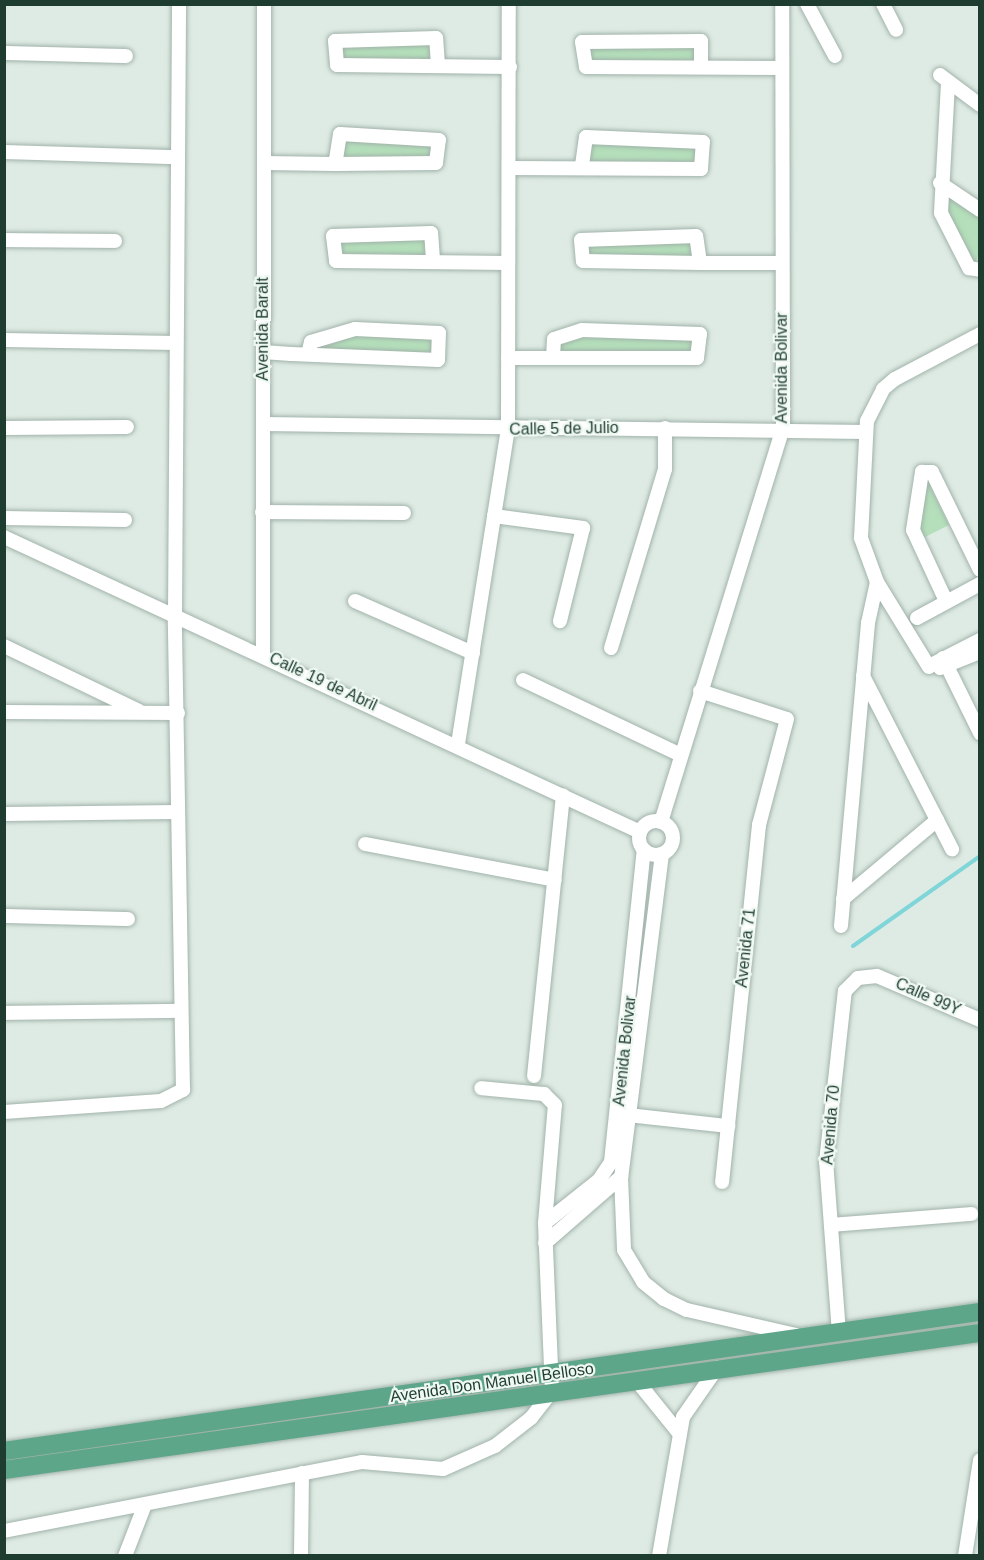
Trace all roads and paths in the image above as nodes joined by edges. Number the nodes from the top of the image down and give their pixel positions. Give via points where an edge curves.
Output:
1 (179, 4) edge
2 (264, 4) edge
3 (509, 4) edge
4 (782, 4) edge
5 (807, 4) edge
6 (884, 4) edge
7 (896, 30) dead end
8 (4, 53) edge
9 (126, 56) dead end
10 (835, 56) dead end
11 (438, 65) junction
12 (701, 67) junction
13 (510, 68) junction
14 (781, 68) junction
15 (980, 105) edge
16 (4, 152) edge
17 (177, 157) junction
18 (264, 163) junction
19 (335, 164) junction
20 (582, 167) junction
21 (509, 168) junction
22 (940, 183) junction
23 (980, 210) edge
24 (4, 240) edge
25 (115, 241) dead end
26 (433, 260) junction
27 (508, 263) junction
28 (700, 263) junction
29 (782, 263) junction
30 (980, 270) edge
31 (980, 334) edge
32 (4, 340) edge
33 (176, 343) junction
34 (980, 345) edge
35 (263, 352) junction
36 (308, 354) junction
37 (553, 357) junction
38 (508, 358) junction
39 (871, 410) junction
40 (263, 424) junction
41 (127, 427) dead end
42 (4, 428) edge
43 (665, 428) junction
44 (783, 429) junction
45 (508, 430) junction
46 (866, 432) junction
47 (262, 512) junction
48 (404, 513) dead end
49 (494, 516) junction
50 (4, 518) edge
51 (125, 520) dead end
52 (4, 537) edge
53 (980, 570) edge
54 (877, 582) junction
55 (980, 584) edge
56 (355, 601) dead end
57 (946, 601) junction
58 (175, 615) junction
59 (917, 618) dead end
60 (560, 621) dead end
61 (980, 640) edge
62 (4, 646) edge
63 (611, 648) dead end
64 (980, 652) edge
65 (472, 653) junction
66 (263, 654) junction
67 (945, 663) junction
68 (863, 676) junction
69 (523, 680) dead end
70 (700, 691) junction
71 (974, 707) edge
72 (4, 712) edge
73 (178, 713) junction
74 (147, 714) junction
75 (980, 733) edge
76 (458, 744) junction
77 (681, 755) junction
78 (563, 795) junction
79 (177, 812) junction
80 (4, 814) edge
81 (937, 820) junction
82 (661, 822) junction
83 (640, 832) junction
84 (365, 844) dead end
85 (952, 849) dead end
86 (644, 850) junction
87 (662, 854) junction
88 (555, 880) junction
89 (843, 899) junction
90 (4, 916) edge
91 (128, 919) dead end
92 (841, 926) dead end
93 (877, 976) joint
94 (180, 1011) junction
95 (4, 1013) edge
96 (980, 1020) edge
97 (534, 1076) dead end
98 (481, 1088) dead end
99 (4, 1112) edge
100 (628, 1114) junction
101 (728, 1125) junction
102 (621, 1176) junction
103 (722, 1182) dead end
104 (972, 1214) dead end
105 (545, 1223) junction
106 (831, 1226) junction
107 (545, 1244) junction
108 (980, 1312) edge
109 (839, 1333) junction
110 (980, 1333) edge
111 (807, 1338) junction
112 (717, 1368) junction
113 (637, 1381) junction
114 (552, 1383) junction
115 (679, 1433) junction
116 (4, 1451) edge
117 (980, 1461) edge
118 (4, 1470) edge
119 (302, 1473) junction
120 (144, 1507) junction
121 (974, 1525) edge
122 (4, 1531) edge
123 (125, 1556) edge
124 (301, 1556) edge
125 (659, 1556) edge
126 (965, 1556) edge

1 - 17 street
2 - 18 street, Avenida Baralt
3 - 13 street
4 - 14 street, Avenida Bolivar
5 - 10 street
6 - 7 street
8 - 9 street
11 - 11 street via 337,65 335,41 436,38
11 - 13 street
12 - 12 street via 586,67 582,42 699,40
12 - 14 street
13 - 21 street
14 - 29 street, Avenida Bolivar
15 - 22 street via 944,79
16 - 17 street
17 - 33 street
18 - 19 street
18 - 35 street, Avenida Baralt
19 - 19 street via 436,163 439,140 340,134
20 - 20 street via 700,169 703,142 586,137
20 - 21 street
21 - 27 street
22 - 23 street
22 - 30 street via 944,221 969,268
24 - 25 street
26 - 26 street via 336,261 333,236 432,233
26 - 27 street
27 - 38 street
28 - 28 street via 583,261 581,240 696,236
28 - 29 street
29 - 44 street, Avenida Bolivar
31 - 39 street via 895,379
32 - 33 street
33 - 58 street
34 - 39 street via 898,386
35 - 36 street
35 - 40 street, Avenida Baralt
36 - 36 street via 438,360 439,333 355,329 311,342
37 - 37 street via 697,358 700,334 582,330 554,339
37 - 38 street
38 - 45 street
39 - 46 street
40 - 45 street, Calle 5 de Julio
40 - 47 street, Avenida Baralt
41 - 42 street
43 - 44 street, Calle 5 de Julio
43 - 45 street, Calle 5 de Julio
43 - 63 street via 665,469
44 - 46 street, Calle 5 de Julio
44 - 70 street, Avenida Bolivar
45 - 49 street
46 - 54 street via 861,538
47 - 48 street
47 - 66 street, Avenida Baralt
49 - 60 street via 583,528
49 - 65 street
50 - 51 street
52 - 58 street, Calle 19 de Abril
53 - 57 street via 933,472 922,472 913,530
54 - 67 street via 928,667
54 - 68 street
55 - 57 street
56 - 65 street
57 - 59 street
58 - 66 street, Calle 19 de Abril
58 - 73 street
61 - 67 street
62 - 74 street
64 - 67 street
65 - 76 street
66 - 76 street, Calle 19 de Abril
67 - 71 street
68 - 81 street
68 - 89 street
69 - 77 street
70 - 77 street, Avenida Bolivar
70 - 101 street, Avenida 71 via 786,717 759,825
71 - 75 street
72 - 74 street
73 - 74 street
73 - 79 street
76 - 78 street, Calle 19 de Abril
77 - 82 street, Avenida Bolivar
78 - 83 street, Calle 19 de Abril
78 - 88 street
79 - 80 street
79 - 94 street
81 - 85 street
81 - 89 street
82 - 83 street via 650,822
82 - 87 street via 673,835
83 - 86 street
84 - 88 street
86 - 87 street
86 - 105 street, Avenida Bolivar via 610,1162 599,1180
87 - 100 street
88 - 97 street
89 - 92 street
90 - 91 street
93 - 96 street, Calle 99Y
93 - 106 street, Avenida 70 via 858,978 845,991 826,1162
94 - 95 street
94 - 99 street via 183,1089 176,1096
98 - 105 street via 544,1094 555,1105
100 - 101 street
100 - 102 street
101 - 103 street, Avenida 71
102 - 107 street
102 - 111 street via 624,1250 643,1282 687,1310
104 - 106 street
105 - 107 street
106 - 109 street, Avenida 70
107 - 114 street
108 - 109 main road, Avenida Don Manuel Belloso
109 - 111 main road, Avenida Don Manuel Belloso
110 - 112 main road, Avenida Don Manuel Belloso
111 - 114 main road, Avenida Don Manuel Belloso
112 - 113 main road, Avenida Don Manuel Belloso
112 - 115 street via 692,1400
113 - 114 main road, Avenida Don Manuel Belloso
113 - 115 street
114 - 116 main road, Avenida Don Manuel Belloso
114 - 118 main road, Avenida Don Manuel Belloso
114 - 119 street via 519,1429 467,1461 443,1469 363,1462
115 - 125 street
117 - 121 street
119 - 120 street
119 - 124 street
120 - 122 street
120 - 123 street
121 - 126 street

